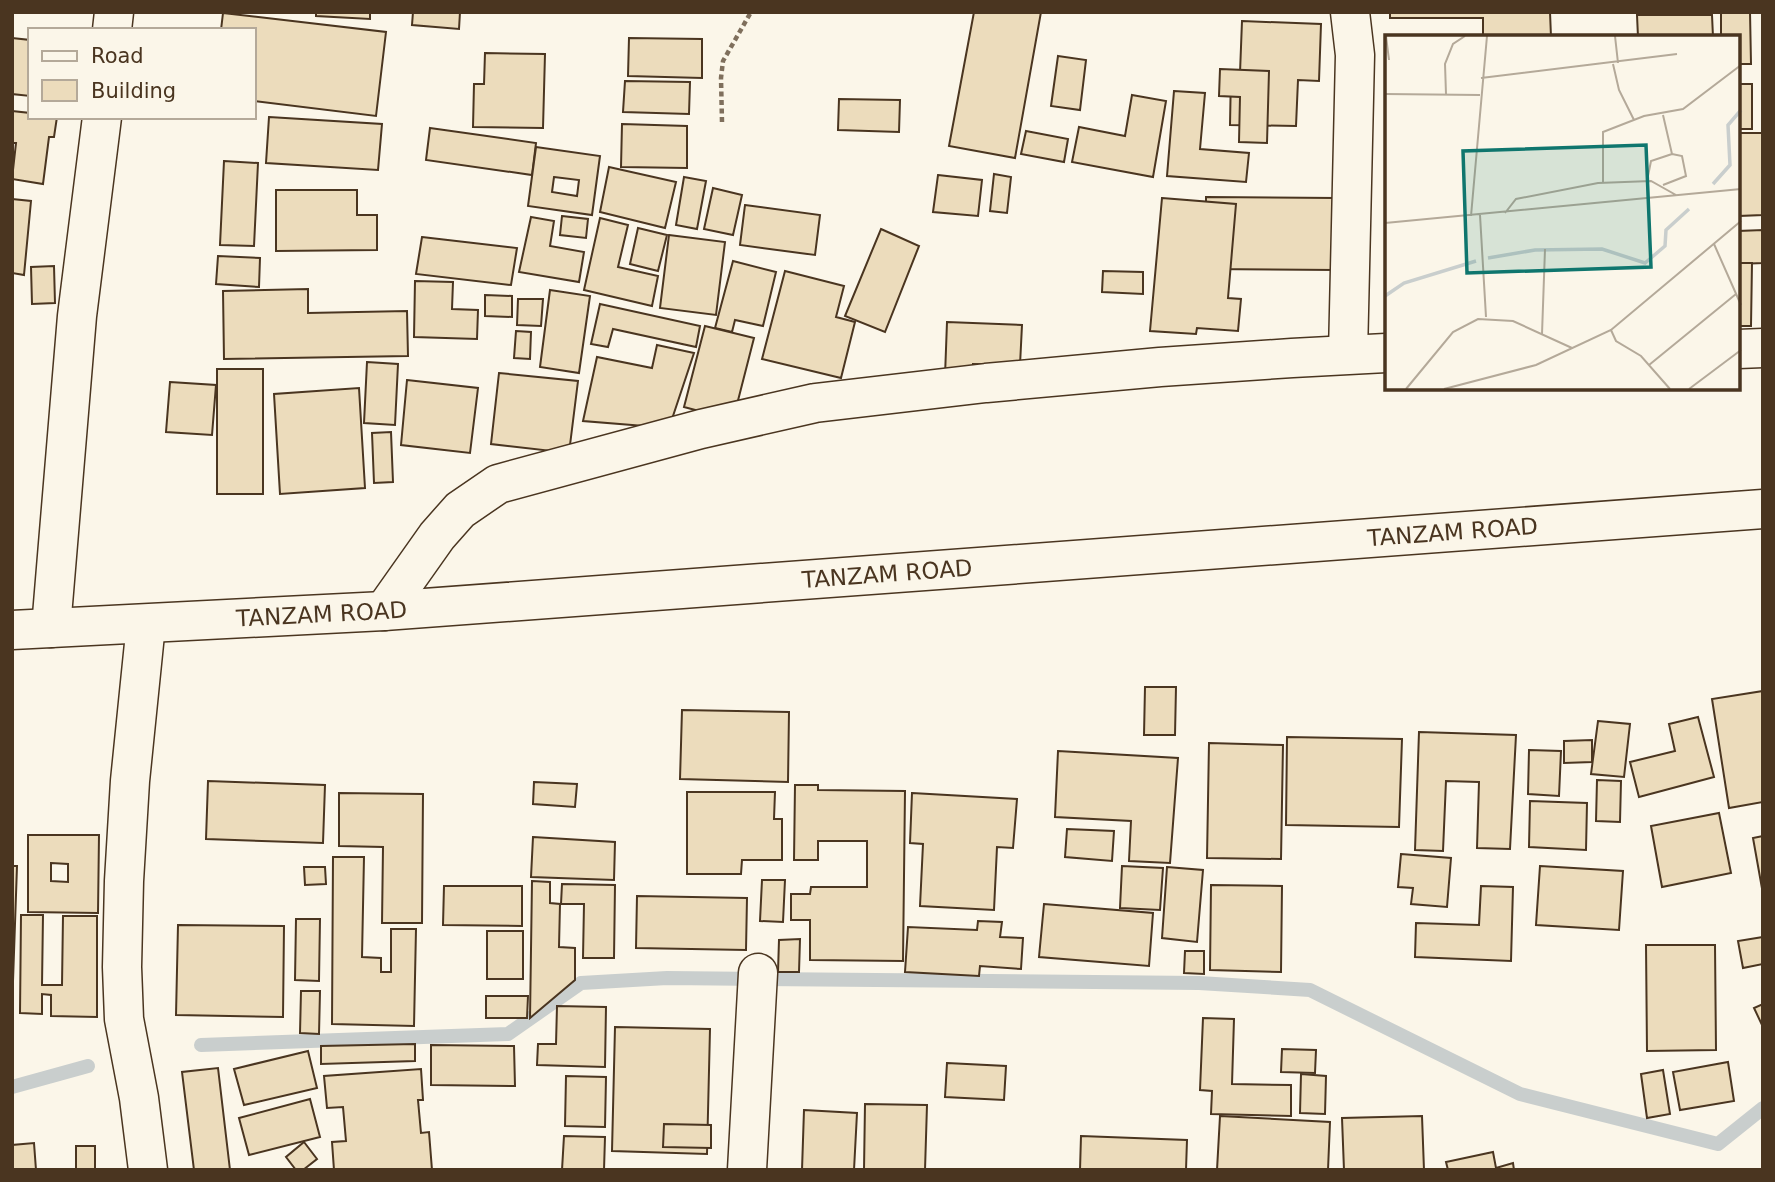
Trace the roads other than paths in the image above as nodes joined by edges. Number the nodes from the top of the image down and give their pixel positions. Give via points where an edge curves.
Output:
1 (1350, 12) edge
2 (102, 119) edge
3 (1763, 348) edge
4 (1740, 349) edge
5 (1385, 353) edge
6 (1348, 354) junction
7 (1763, 509) edge
8 (383, 611) junction
9 (146, 624) junction
10 (51, 628) junction
11 (12, 630) edge
12 (758, 973) dead end
13 (148, 1170) edge
14 (747, 1170) edge

1 - 6 main road via 1355,55
2 - 10 main road via 77,316
3 - 4 main road
5 - 6 main road
6 - 8 main road via 986,383 829,401 701,429 498,484 460,510
7 - 8 main road, TANZAM ROAD
8 - 9 main road, TANZAM ROAD
9 - 10 main road, TANZAM ROAD
9 - 13 main road via 130,781 122,967 124,1019
10 - 11 main road, TANZAM ROAD
12 - 14 main road

